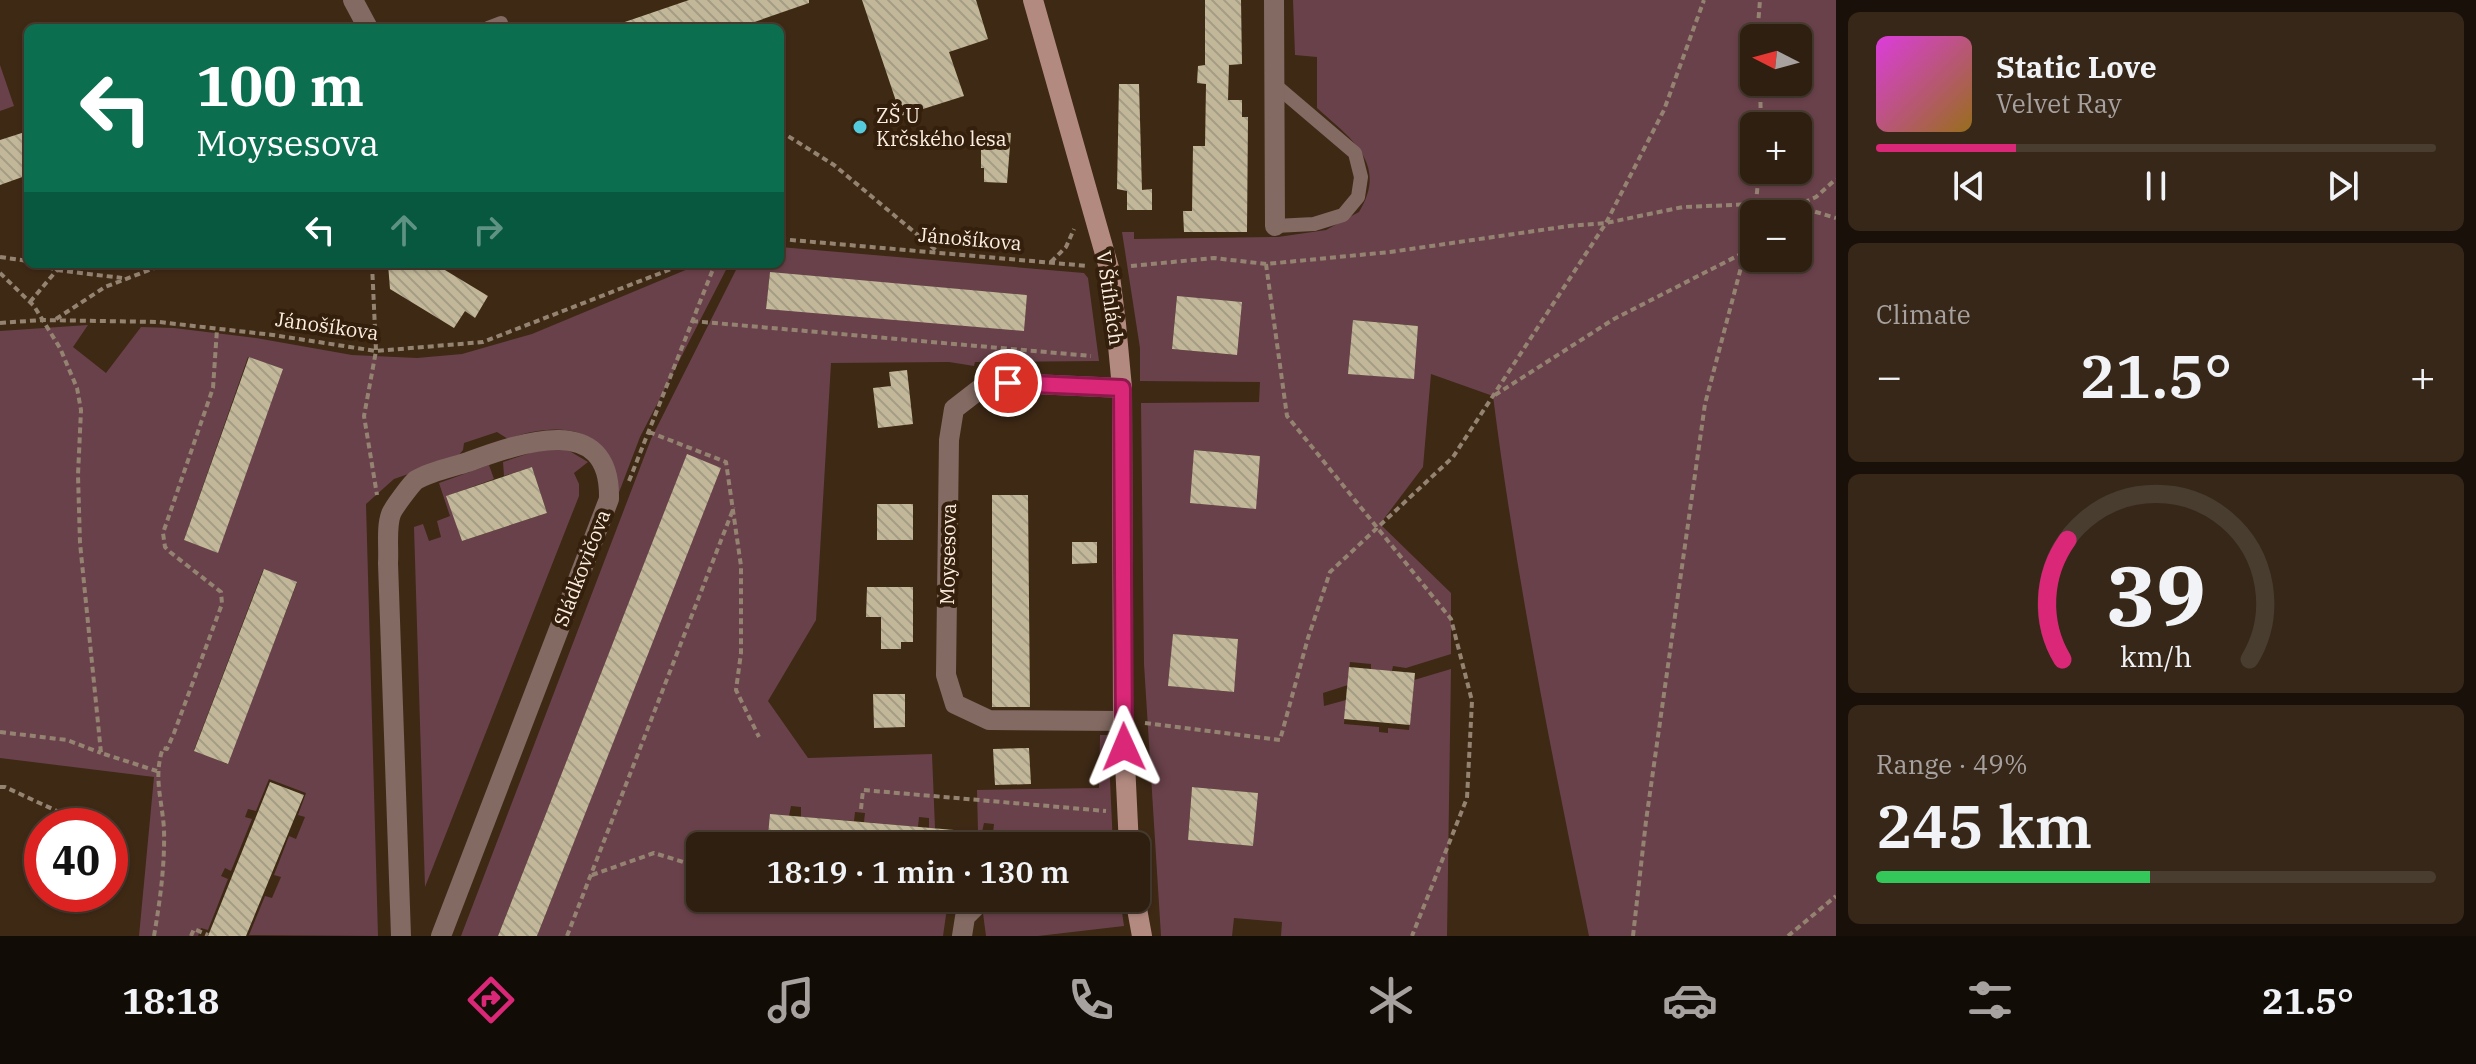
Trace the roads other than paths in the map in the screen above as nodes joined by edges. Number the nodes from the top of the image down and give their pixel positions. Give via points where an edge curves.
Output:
1 (353, 0) edge
2 (1033, 0) edge
3 (1274, 0) edge
4 (366, 24) edge
5 (1274, 84) junction
6 (1275, 226) joint
7 (1122, 388) junction
8 (1123, 721) junction
9 (1128, 832) edge
10 (970, 912) edge
11 (1138, 912) edge
12 (401, 936) edge
13 (441, 936) edge
14 (962, 936) edge
15 (1142, 936) edge

1 - 4 street
2 - 7 street, V Štíhlách via 1115,268
3 - 5 street
5 - 6 street
5 - 6 lane via 1355,153 1361,177 1358,197 1343,215 1314,224
7 - 8 street, V Štíhlách
7 - 8 street, Moysesova via 985,385 954,409 949,440 946,675 955,704 989,720
8 - 9 street, V Štíhlách
10 - 14 street
11 - 15 street
12 - 13 street, Sládkovičova via 390,514 415,480 519,444 569,439 597,453 609,479 609,499

